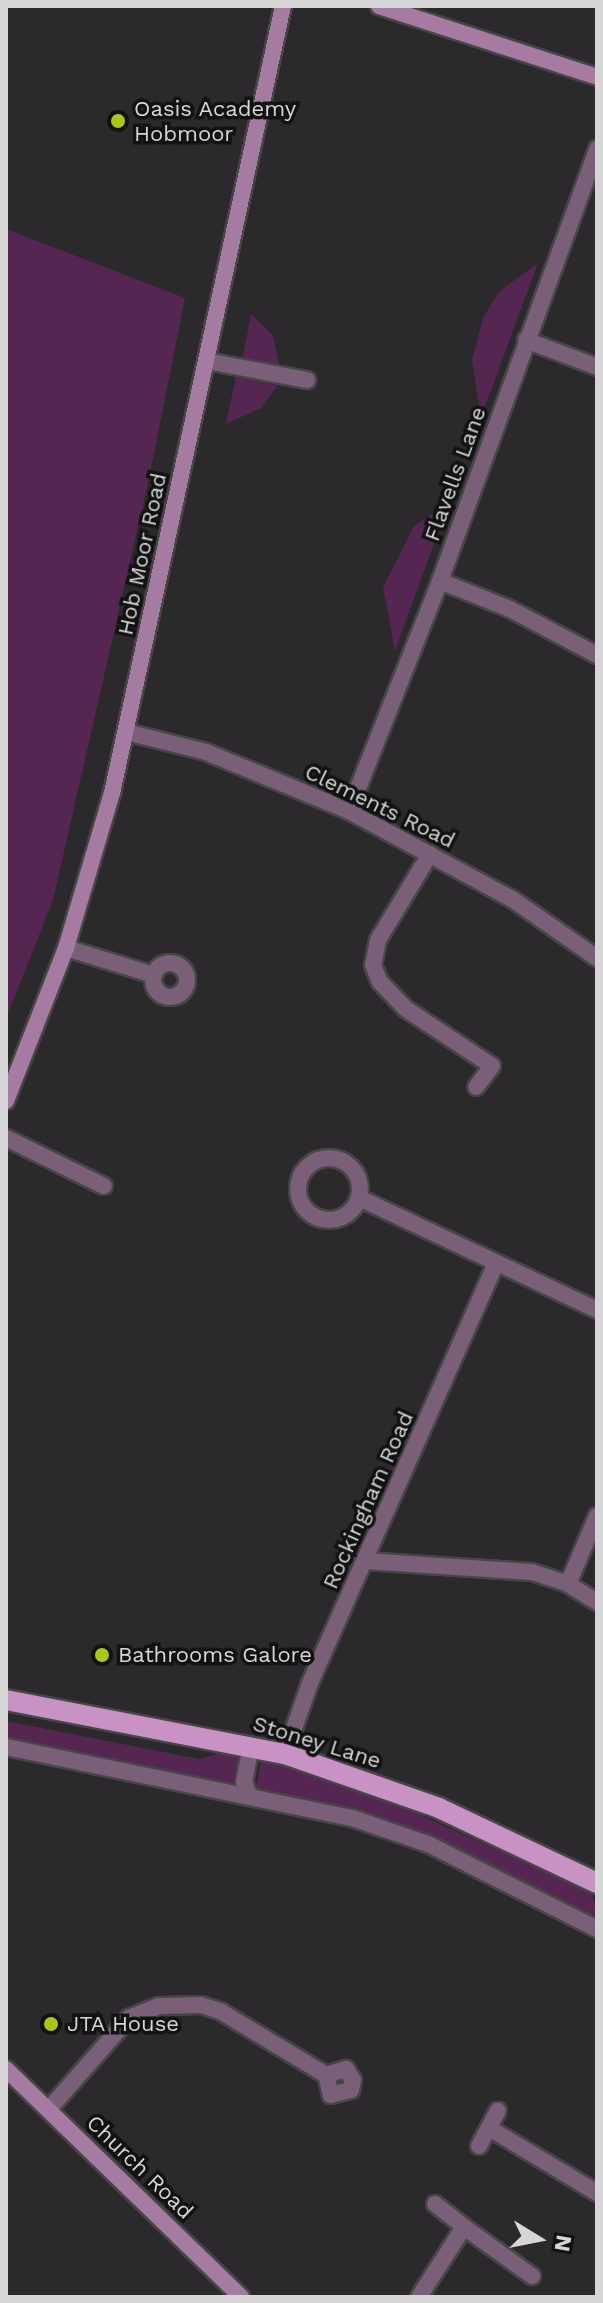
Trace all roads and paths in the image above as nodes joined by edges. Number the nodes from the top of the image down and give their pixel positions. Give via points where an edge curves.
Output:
1 (283, 6) edge
2 (379, 6) edge
3 (597, 77) edge
4 (597, 149) edge
5 (526, 340) junction
6 (207, 361) junction
7 (597, 367) edge
8 (307, 380) dead end
9 (440, 581) junction
10 (597, 655) edge
11 (126, 732) junction
12 (349, 811) junction
13 (430, 854) junction
14 (66, 948) junction
15 (597, 958) edge
16 (154, 975) dead end
17 (476, 1087) dead end
18 (6, 1101) edge
19 (6, 1138) edge
20 (104, 1186) dead end
21 (359, 1198) dead end
22 (495, 1265) junction
23 (597, 1310) edge
24 (597, 1516) edge
25 (365, 1561) junction
26 (568, 1584) junction
27 (597, 1602) edge
28 (6, 1700) edge
29 (251, 1746) junction
30 (6, 1747) edge
31 (285, 1754) junction
32 (249, 1795) junction
33 (597, 1883) edge
34 (597, 1929) edge
35 (6, 2069) edge
36 (326, 2075) dead end
37 (49, 2109) junction
38 (498, 2111) dead end
39 (489, 2128) junction
40 (479, 2146) dead end
41 (597, 2193) edge
42 (435, 2204) dead end
43 (464, 2227) junction
44 (532, 2276) dead end
45 (241, 2297) edge
46 (419, 2297) edge

1 - 6 street, Hob Moor Road
2 - 3 street
4 - 5 street, Flavells Lane
5 - 7 street
5 - 9 street, Flavells Lane
6 - 8 street
6 - 11 street, Hob Moor Road
9 - 10 street via 510,609
9 - 12 street, Flavells Lane
11 - 12 street, Clements Road via 206,752
11 - 14 street, Hob Moor Road
12 - 13 street, Clements Road
13 - 15 street, Clements Road via 512,899
13 - 17 street via 378,940 373,965 380,982 406,1009 492,1066
14 - 16 street
14 - 18 street, Hob Moor Road
19 - 20 street
21 - 22 street
22 - 23 street
22 - 25 street, Rockingham Road
24 - 26 street
25 - 26 street via 470,1564 532,1572
25 - 31 street, Rockingham Road via 310,1683
26 - 27 street
28 - 29 main road, Stoney Lane
29 - 31 main road, Stoney Lane
29 - 32 street via 244,1782
30 - 32 street
31 - 33 main road, Stoney Lane via 439,1808
32 - 34 street via 352,1818 428,1844
35 - 37 street, Church Road
36 - 37 street via 220,2011 201,2005 159,2006 129,2018
37 - 45 street, Church Road
38 - 39 street
39 - 40 street
39 - 41 street
42 - 43 street
43 - 44 street
43 - 46 street

